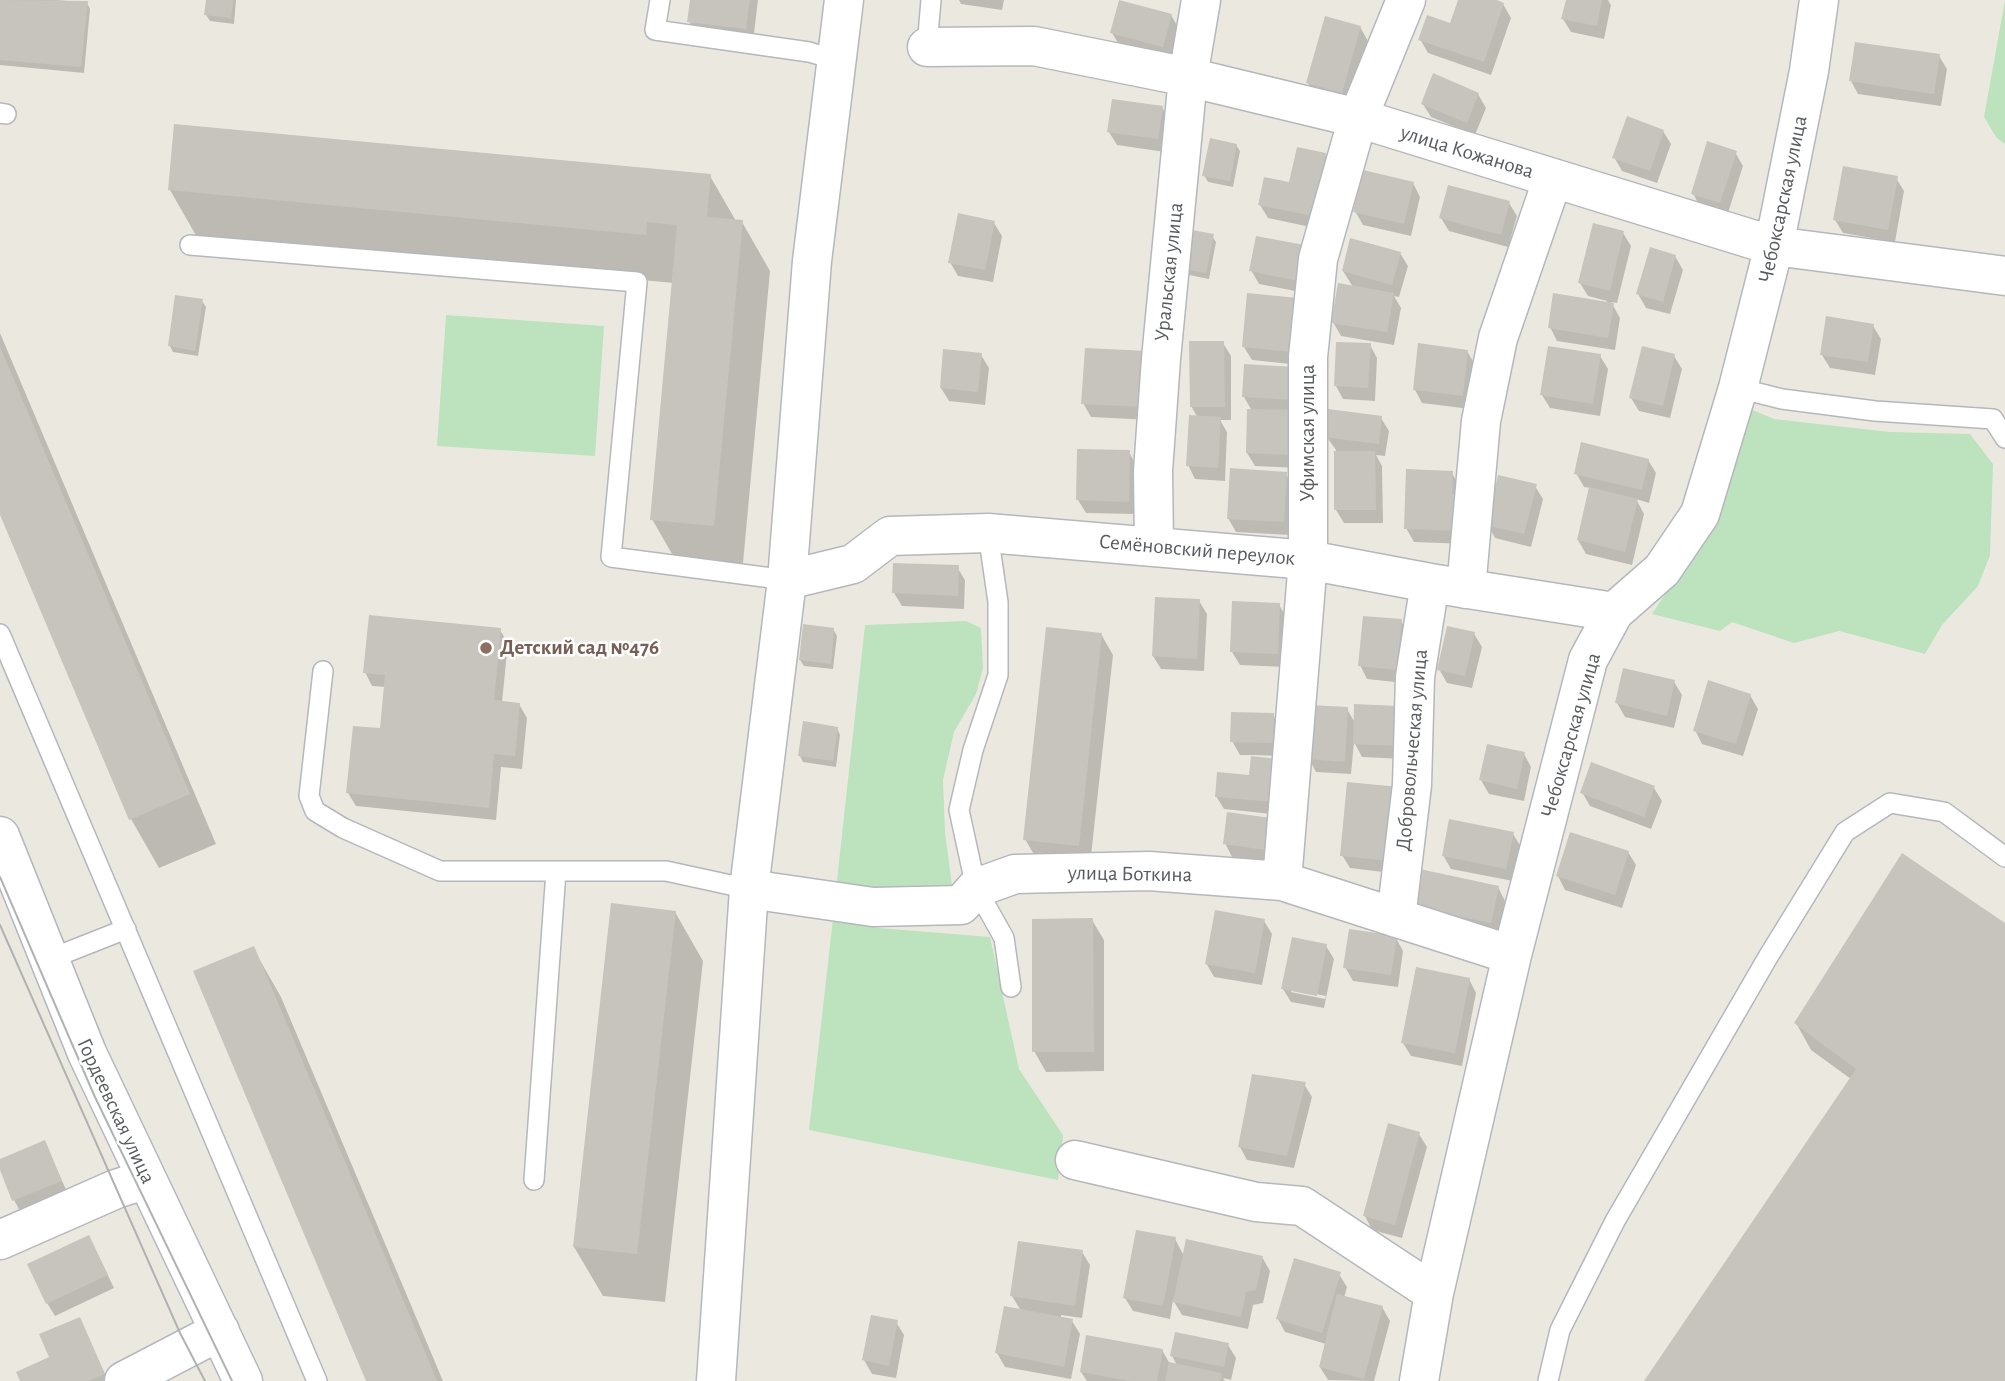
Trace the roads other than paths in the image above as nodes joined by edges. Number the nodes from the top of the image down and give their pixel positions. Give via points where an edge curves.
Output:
1 (660, 0) edge
2 (844, 0) edge
3 (931, 0) edge
4 (1200, 0) edge
5 (1405, 0) edge
6 (1819, 0) edge
7 (927, 47) joint
8 (836, 60) junction
9 (1188, 77) junction
10 (1358, 118) junction
11 (1553, 178) junction
12 (190, 245) dead end
13 (1774, 246) junction
14 (2005, 276) edge
15 (1738, 388) junction
16 (2005, 438) edge
17 (988, 533) junction
18 (1154, 546) junction
19 (1308, 560) junction
20 (788, 580) junction
21 (1448, 586) junction
22 (1614, 612) junction
23 (0, 634) edge
24 (324, 671) dead end
25 (0, 836) edge
26 (2005, 857) edge
27 (556, 871) junction
28 (1282, 881) junction
29 (976, 888) junction
30 (748, 889) junction
31 (1396, 918) junction
32 (127, 929) junction
33 (1512, 955) junction
34 (50, 959) junction
35 (1011, 987) dead end
36 (1075, 1160) dead end
37 (147, 1179) junction
38 (534, 1181) dead end
39 (0, 1240) edge
40 (1434, 1293) junction
41 (220, 1331) junction
42 (124, 1381) edge
43 (243, 1381) edge
44 (317, 1381) edge
45 (716, 1381) edge
46 (1419, 1381) edge
47 (1548, 1381) edge

1 - 8 lane via 655,30
2 - 8 street
3 - 7 lane
4 - 9 street, Уральская улица
5 - 10 street, Уфимская улица
6 - 13 street, Чебоксарская улица
7 - 9 street, улица Кожанова via 1034,46
8 - 20 street via 812,261
9 - 10 street, улица Кожанова
9 - 18 street, Уральская улица via 1160,359
10 - 11 street, улица Кожанова
10 - 19 street, Уфимская улица via 1318,259 1308,357
11 - 13 street, улица Кожанова
11 - 21 street, Добровольческая улица via 1498,338
12 - 20 lane via 637,282 611,557
13 - 14 street, улица Кожанова
13 - 15 street, Чебоксарская улица
15 - 16 lane via 1782,399 1875,411 1993,419
15 - 22 street, Чебоксарская улица via 1700,514 1662,570
17 - 18 street, Семёновский переулок
17 - 20 street, Семёновский переулок via 890,536 853,564
17 - 29 lane via 998,603 998,675 958,810
18 - 19 street, Семёновский переулок
19 - 21 street, Семёновский переулок
19 - 28 street, Уфимская улица
20 - 30 street
21 - 22 street, Семёновский переулок
21 - 31 street, Добровольческая улица via 1415,677 1412,785
22 - 33 street, Чебоксарская улица via 1588,660
23 - 32 lane
24 - 27 lane via 309,796 315,811 440,870
25 - 34 street, Гордеевская улица
26 - 47 lane via 1944,812 1890,803 1845,832 1615,1221 1560,1330
27 - 30 lane via 666,871
27 - 38 lane
28 - 29 street, улица Боткина via 1149,871 1015,874
28 - 31 street, улица Боткина
29 - 30 street, улица Боткина via 961,905 873,907
29 - 35 lane via 1004,938
30 - 45 street
31 - 33 street, улица Боткина
32 - 34 lane
32 - 44 lane
33 - 40 street, Чебоксарская улица
34 - 37 street, Гордеевская улица via 87,1053
36 - 40 street via 1256,1202 1302,1206
37 - 39 street
37 - 41 street, Гордеевская улица
40 - 46 street, Чебоксарская улица
41 - 42 street
41 - 43 street, Гордеевская улица

